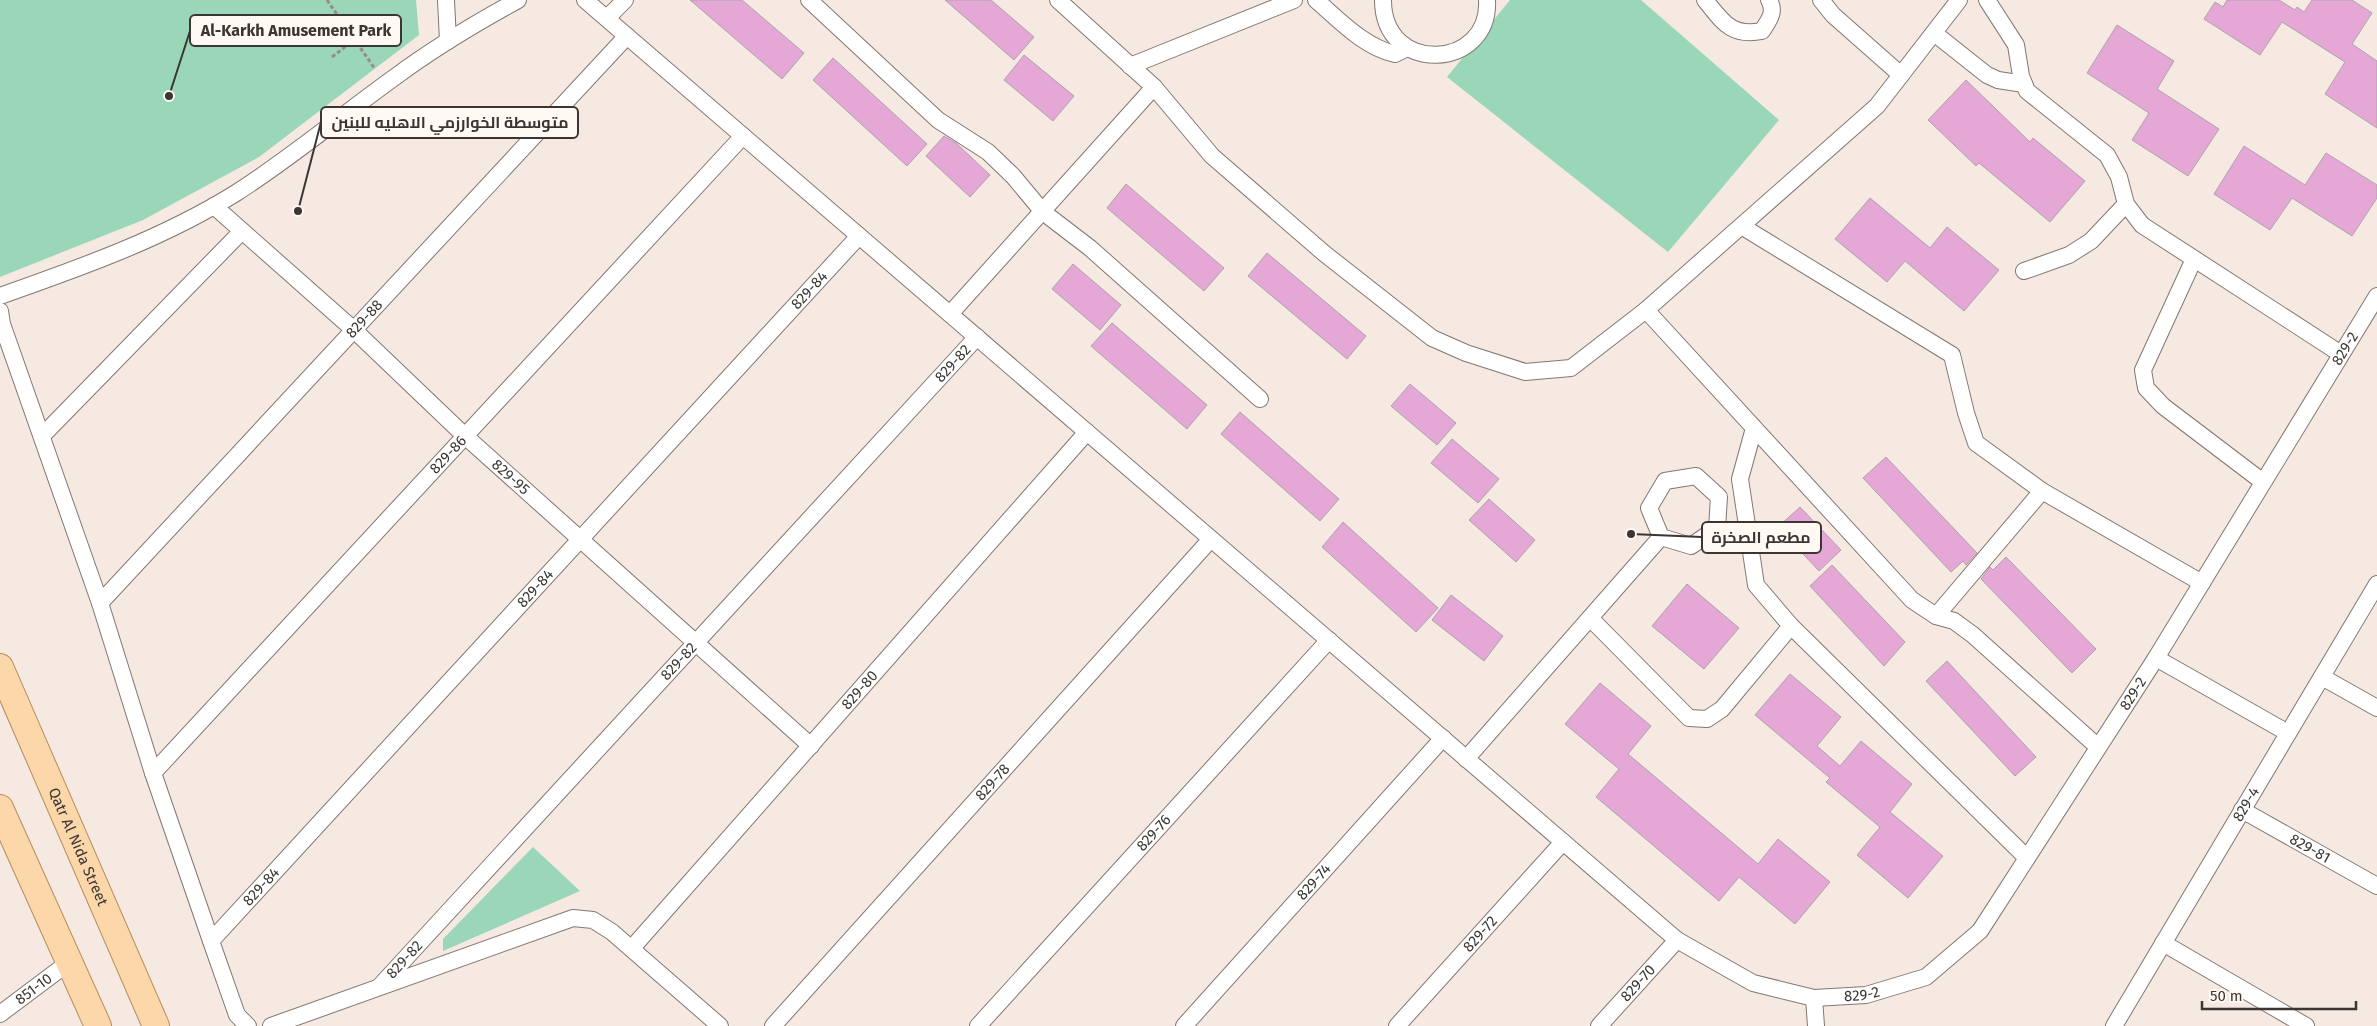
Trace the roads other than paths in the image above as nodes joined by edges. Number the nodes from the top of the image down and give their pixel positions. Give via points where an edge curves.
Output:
1 (446, 0) edge
2 (518, 0) edge
3 (585, 0) edge
4 (625, 0) edge
5 (809, 0) edge
6 (1058, 0) edge
7 (1316, 0) edge
8 (1383, 0) edge
9 (1487, 0) edge
10 (1705, 0) edge
11 (1769, 0) edge
12 (1821, 0) edge
13 (1958, 0) edge
14 (1987, 0) edge
15 (1286, 1) edge
16 (607, 18) junction
17 (1934, 33) junction
18 (627, 36) junction
19 (448, 41) junction
20 (1407, 48) junction
21 (1130, 66) junction
22 (1901, 75) junction
23 (2024, 84) junction
24 (1154, 87) junction
25 (743, 136) junction
26 (2126, 204) junction
27 (214, 206) junction
28 (1043, 212) junction
29 (1743, 227) junction
30 (242, 231) junction
31 (859, 236) junction
32 (2194, 259) junction
33 (2024, 271) dead end
34 (0, 296) edge
35 (2377, 296) edge
36 (1646, 310) junction
37 (950, 314) junction
38 (1, 320) edge
39 (354, 330) junction
40 (977, 337) junction
41 (2341, 354) junction
42 (1260, 399) dead end
43 (1754, 428) junction
44 (1087, 432) junction
45 (42, 436) junction
46 (465, 436) junction
47 (2263, 482) junction
48 (2042, 491) junction
49 (1661, 537) junction
50 (580, 539) junction
51 (1211, 539) junction
52 (2202, 583) junction
53 (2377, 584) edge
54 (100, 603) junction
55 (1936, 616) junction
56 (1590, 618) junction
57 (1791, 626) junction
58 (1329, 640) junction
59 (696, 643) junction
60 (2156, 658) junction
61 (0, 668) edge
62 (2322, 676) junction
63 (2377, 708) edge
64 (2288, 733) junction
65 (1443, 738) junction
66 (811, 746) junction
67 (2098, 747) junction
68 (1466, 758) junction
69 (153, 773) junction
70 (2242, 810) junction
71 (3, 824) edge
72 (1563, 842) junction
73 (2026, 857) junction
74 (2377, 886) edge
75 (1676, 940) junction
76 (211, 941) junction
77 (2163, 943) junction
78 (632, 948) junction
79 (68, 963) junction
80 (380, 986) junction
81 (1814, 998) junction
82 (0, 1014) edge
83 (150, 1022) edge
84 (98, 1026) edge
85 (248, 1026) edge
86 (271, 1026) edge
87 (720, 1026) edge
88 (773, 1026) edge
89 (978, 1026) edge
90 (1184, 1026) edge
91 (1397, 1026) edge
92 (1599, 1026) edge
93 (1816, 1026) edge
94 (2114, 1026) edge
95 (2306, 1026) edge

1 - 19 street
2 - 19 street
3 - 16 street, 829-2
4 - 16 street
5 - 28 street via 938,120 988,152
6 - 21 street
7 - 20 street via 1352,32 1382,51 1395,54
8 - 20 street via 1383,14 1391,34
9 - 20 street via 1488,11 1481,30 1466,46 1448,55 1426,56
10 - 11 street via 1723,22 1747,34 1762,30 1772,18
12 - 22 street via 1833,15
13 - 17 street
14 - 23 street via 2016,45
15 - 21 street
16 - 18 street, 829-2
17 - 22 street
17 - 23 street via 1987,75
18 - 25 street, 829-2
18 - 39 street, 829-88
19 - 27 street via 255,181
21 - 24 street
22 - 29 street via 1877,106
23 - 26 street via 2027,91 2107,155 2119,177
24 - 28 street
24 - 36 street via 1212,156 1325,254 1432,338 1525,372 1571,368
25 - 31 street, 829-2
25 - 46 street, 829-86
26 - 32 street via 2142,225
26 - 33 street via 2091,241 2069,255
27 - 30 street, 829-95
27 - 34 street via 113,256
28 - 37 street
28 - 42 street via 1090,248
29 - 36 street
29 - 48 street via 1952,355 1976,443
30 - 39 street, 829-95
30 - 45 street
31 - 37 street, 829-2
31 - 50 street, 829-84
32 - 41 street
32 - 47 street via 2143,370 2146,388 2163,406
35 - 41 street, 829-2
36 - 43 street
37 - 40 street, 829-2
38 - 45 street
39 - 46 street, 829-95
39 - 54 street, 829-88
40 - 44 street, 829-2
40 - 59 street, 829-82
41 - 47 street, 829-2
43 - 55 street via 1912,600
43 - 57 street via 1740,479 1756,585
44 - 51 street, 829-2
44 - 66 street, 829-80
45 - 54 street
46 - 50 street, 829-95
46 - 69 street, 829-86
47 - 52 street, 829-2
48 - 52 street
48 - 55 street
49 - 49 street via 1691,546 1698,542 1717,528 1719,497 1696,476 1665,481 1649,508
49 - 56 street
50 - 59 street, 829-95
50 - 76 street, 829-84
51 - 58 street, 829-2
51 - 88 street, 829-78
52 - 60 street, 829-2
53 - 62 street, 829-4
54 - 69 street
55 - 67 street via 1954,621 1972,635
56 - 57 street via 1689,718 1707,719 1722,709
56 - 68 street
57 - 73 street
58 - 65 street, 829-2
58 - 89 street, 829-76
59 - 66 street, 829-95
59 - 80 street, 829-82
60 - 64 street
60 - 67 street, 829-2
61 - 83 main road, Qatr Al Nida Street
62 - 63 street
62 - 64 street, 829-4
64 - 70 street, 829-4
65 - 68 street, 829-2
65 - 90 street, 829-74
66 - 78 street, 829-80
67 - 73 street, 829-2
68 - 72 street, 829-2
69 - 76 street
70 - 74 street, 829-81
70 - 77 street, 829-4
71 - 79 main road
72 - 75 street, 829-2
72 - 91 street, 829-72
73 - 81 street, 829-2 via 1980,931 1926,976 1866,995
75 - 81 street, 829-2 via 1753,983
75 - 92 street, 829-70
76 - 85 street via 237,1015
77 - 94 street, 829-4
77 - 95 street
78 - 80 street via 593,920 573,918
78 - 87 street
79 - 82 street, 851-10
79 - 84 main road
80 - 86 street
81 - 93 street

